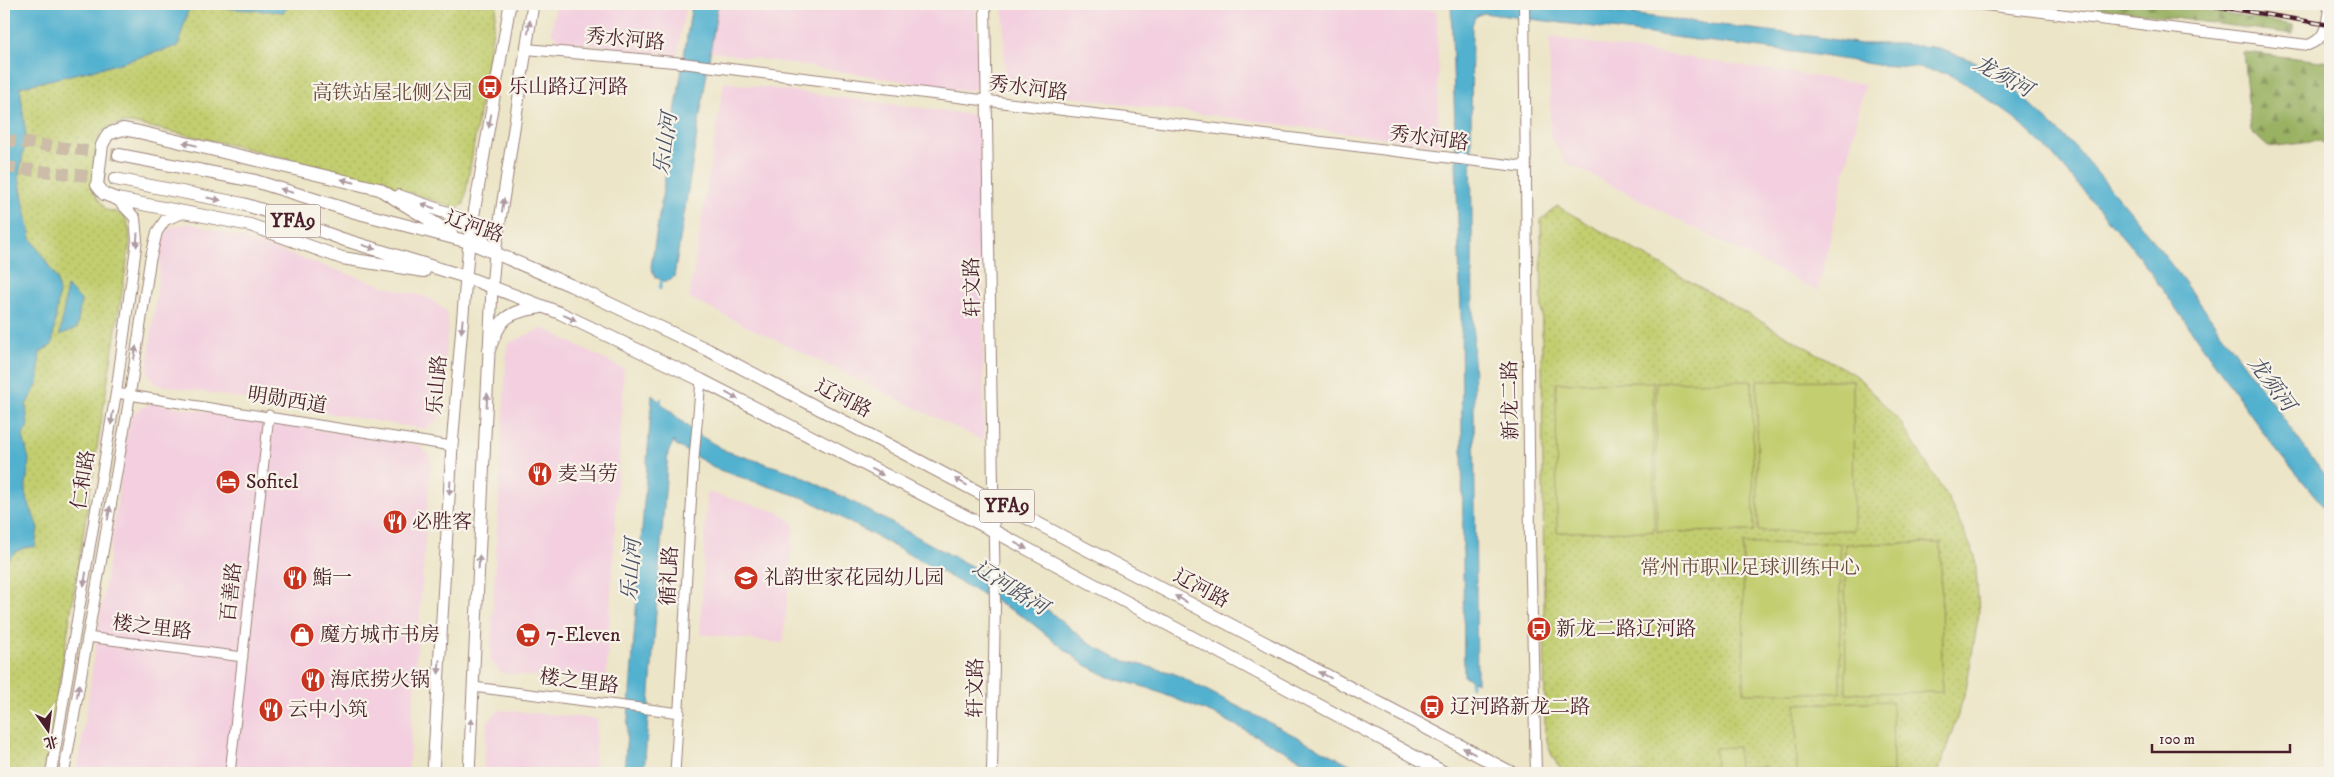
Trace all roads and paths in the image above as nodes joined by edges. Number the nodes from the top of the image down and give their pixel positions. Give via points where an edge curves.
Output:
1 (510, 4) edge
2 (533, 4) edge
3 (984, 4) edge
4 (1524, 4) edge
5 (1977, 4) edge
6 (2330, 4) edge
7 (526, 49) junction
8 (986, 102) junction
9 (119, 155) tunnel mouth
10 (1525, 166) junction
11 (115, 179) tunnel mouth
12 (117, 199) junction
13 (187, 212) junction
14 (470, 236) junction
15 (496, 253) junction
16 (466, 277) junction
17 (492, 288) junction
18 (542, 306) junction
19 (489, 350) junction
20 (701, 380) junction
21 (116, 393) junction
22 (129, 395) junction
23 (269, 415) junction
24 (452, 446) junction
25 (994, 499) junction
26 (994, 531) junction
27 (87, 637) junction
28 (242, 657) junction
29 (473, 687) junction
30 (680, 713) junction
31 (51, 773) edge
32 (64, 773) edge
33 (230, 773) edge
34 (433, 773) edge
35 (469, 773) edge
36 (675, 773) edge
37 (992, 773) edge
38 (1445, 773) edge
39 (1512, 773) edge
40 (1536, 773) edge

1 -> 14 main road, 乐山路
7 -> 2 main road
3 - 8 street, 轩文路
4 - 10 street, 新龙二路
5 - 6 street via 2308,45 2319,41
7 - 8 street, 秀水河路 via 674,62
15 -> 7 main road
8 - 10 street, 秀水河路
8 - 25 street, 轩文路
14 -> 9 main road, 辽河路 / YFA9 via 355,212 255,181
10 - 40 street, 新龙二路
11 -> 16 main road, YFA9 via 243,204
12 - 13 main road
14 -> 12 main road via 417,214 379,189 123,130 108,134 102,145 97,185 104,194
12 -> 21 street, 仁和路 via 136,218 137,240
13 - 16 main road via 250,225 342,258
22 -> 13 street, 仁和路 via 157,232 165,220
14 - 15 main road, 辽河路 / YFA9
14 - 16 main road, 乐山路
15 - 17 main road
25 -> 15 main road, 辽河路 / YFA9 via 708,350
16 - 17 main road, YFA9
16 -> 24 main road, 乐山路
17 - 18 main road, YFA9
17 - 19 main road
18 - 19 main road via 518,310 506,316 496,328
18 -> 20 main road, YFA9
29 -> 19 main road
20 -> 26 main road, YFA9
20 - 30 street, 循礼路
21 - 22 street, 明勋西道
21 -> 31 street, 仁和路
22 - 23 street, 明勋西道
27 -> 22 street, 仁和路
23 - 24 street, 明勋西道
23 - 28 street, 百善路
24 -> 34 main road, 乐山路
25 - 26 street, 轩文路
39 -> 25 main road, 辽河路 / YFA9
26 - 37 street, 轩文路
26 -> 38 main road, YFA9
27 - 28 street, 楼之里路
32 -> 27 street, 仁和路
28 - 33 street, 百善路
29 - 30 street, 楼之里路
35 -> 29 main road
30 - 36 street, 循礼路

